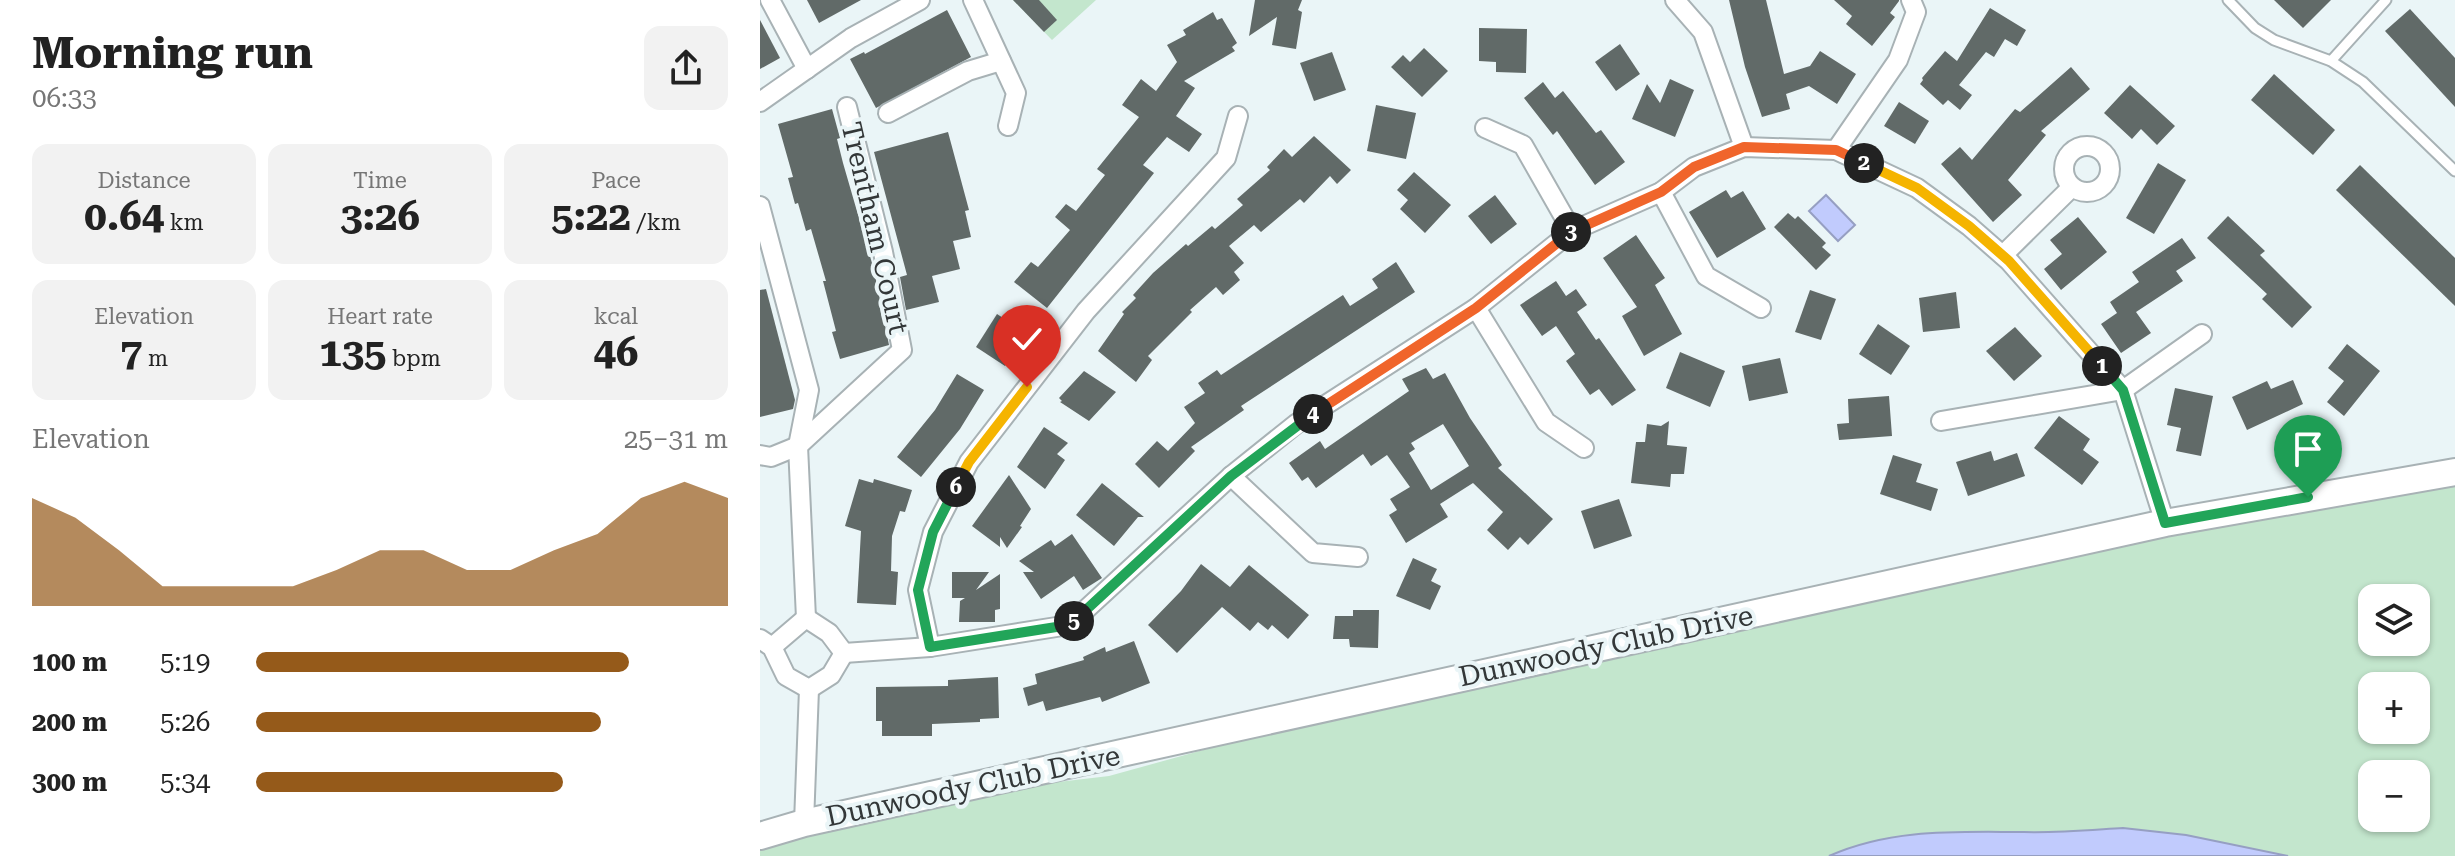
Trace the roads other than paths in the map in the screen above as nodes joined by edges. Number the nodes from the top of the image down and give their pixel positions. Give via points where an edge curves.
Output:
1 (770, 0) edge
2 (920, 0) edge
3 (973, 0) edge
4 (1675, 0) edge
5 (1911, 0) edge
6 (2228, 0) edge
7 (2386, 0) edge
8 (1001, 61) junction
9 (2331, 61) junction
10 (807, 69) junction
11 (760, 102) edge
12 (847, 107) dead end
13 (888, 113) dead end
14 (1238, 116) dead end
15 (1008, 126) dead end
16 (1485, 128) dead end
17 (1744, 147) junction
18 (1836, 150) junction
19 (2455, 171) edge
20 (2072, 187) dead end
21 (1661, 192) junction
22 (760, 206) edge
23 (1572, 231) junction
24 (2003, 255) junction
25 (1476, 308) junction
26 (1761, 308) dead end
27 (2202, 334) dead end
28 (2123, 390) junction
29 (1941, 421) dead end
30 (798, 446) junction
31 (1584, 448) dead end
32 (760, 455) edge
33 (2455, 472) edge
34 (1231, 476) junction
35 (2165, 523) junction
36 (1358, 557) dead end
37 (806, 618) junction
38 (766, 643) edge
39 (930, 647) junction
40 (844, 653) junction
41 (809, 689) junction
42 (804, 823) junction
43 (760, 836) edge

1 - 10 street
2 - 10 street
3 - 8 street
4 - 17 street via 1703,32
5 - 18 street via 1916,12 1898,60
6 - 9 lane via 2274,40
7 - 9 lane
8 - 13 street via 968,71
8 - 15 street via 1016,93
9 - 19 lane via 2363,82
10 - 11 street
12 - 30 street, Trentham Court via 902,350
14 - 39 street via 1226,158 1086,311 969,462 933,532 918,590
16 - 23 street via 1523,145
17 - 18 street
17 - 21 street via 1694,167
18 - 24 street via 1917,188
20 - 24 street
21 - 23 street
21 - 26 street via 1706,276
22 - 30 street via 809,390
23 - 25 street
24 - 28 street
25 - 31 street via 1546,422
25 - 34 street via 1296,424
27 - 28 street
28 - 29 street
28 - 35 street
30 - 32 street via 771,457
30 - 37 street
33 - 35 street, Dunwoody Club Drive
34 - 36 street via 1313,553
34 - 39 street via 1069,625
35 - 42 street, Dunwoody Club Drive
37 - 38 street
37 - 40 street via 829,633
38 - 41 street via 786,676
39 - 40 street
40 - 41 street via 831,675
41 - 42 street
42 - 43 street, Dunwoody Club Drive

